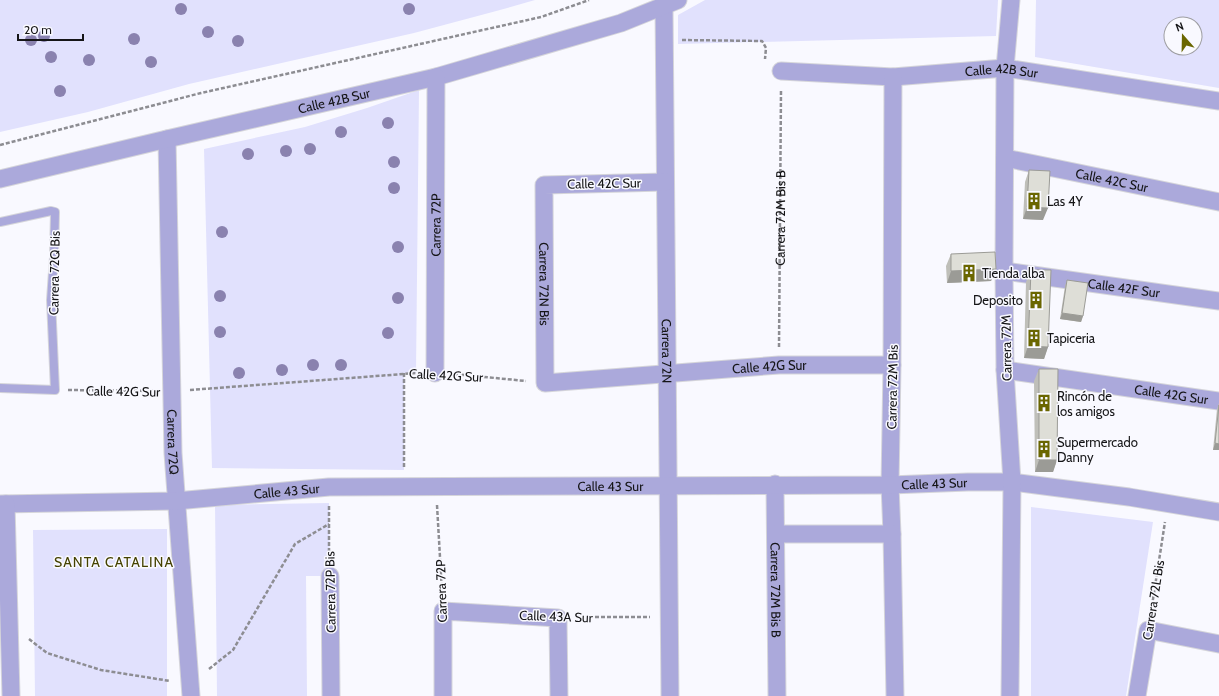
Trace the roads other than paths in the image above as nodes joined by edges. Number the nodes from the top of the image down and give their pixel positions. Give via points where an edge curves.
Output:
1 (1011, 0) edge
2 (671, 3) edge
3 (1005, 68) junction
4 (781, 71) road end
5 (436, 77) junction
6 (893, 77) junction
7 (1219, 101) edge
8 (167, 139) junction
9 (1006, 158) junction
10 (0, 179) edge
11 (665, 182) junction
12 (544, 185) joint
13 (1219, 202) edge
14 (0, 222) edge
15 (1004, 272) junction
16 (1219, 301) edge
17 (892, 365) junction
18 (1006, 370) junction
19 (434, 373) road end
20 (666, 374) junction
21 (545, 383) joint
22 (0, 388) edge
23 (1219, 401) edge
24 (1012, 482) junction
25 (775, 484) junction
26 (668, 485) junction
27 (890, 485) junction
28 (176, 501) junction
29 (3, 504) edge
30 (1219, 512) edge
31 (776, 534) junction
32 (892, 534) junction
33 (330, 576) road end
34 (443, 610) joint
35 (4, 623) edge
36 (1219, 644) edge
37 (190, 690) edge
38 (11, 696) edge
39 (331, 696) edge
40 (442, 696) edge
41 (559, 696) edge
42 (670, 696) edge
43 (777, 696) edge
44 (895, 696) edge
45 (1010, 696) edge
46 (1137, 696) edge

1 - 3 street, Carrera 72M
2 - 5 street, Calle 42B Sur via 622,23
2 - 11 street, Carrera 72N via 664,40
3 - 6 street, Calle 42B Sur
3 - 7 street, Calle 42B Sur
3 - 9 street, Carrera 72M
4 - 6 street, Calle 42B Sur
5 - 8 street, Calle 42B Sur
5 - 19 street, Carrera 72P
6 - 17 street, Carrera 72M Bis
8 - 10 street, Calle 42B Sur
8 - 28 street, Carrera 72Q
9 - 13 street, Calle 42C Sur
9 - 15 street, Carrera 72M
11 - 12 street, Calle 42C Sur
11 - 20 street, Carrera 72N
12 - 21 street, Carrera 72N Bis
14 - 22 lane, Carrera 72Q Bis via 55,212 52,300 55,390
15 - 16 street, Calle 42F Sur
15 - 18 street, Carrera 72M
17 - 20 street, Calle 42G Sur via 779,365
17 - 27 street, Carrera 72M Bis
18 - 23 street, Calle 42G Sur
18 - 24 street, Carrera 72M
20 - 21 street, Calle 42G Sur
20 - 26 street, Carrera 72N
24 - 27 street, Calle 43 Sur
24 - 30 street, Calle 43 Sur
24 - 45 street, Carrera 72M
25 - 26 street, Calle 43 Sur
25 - 27 street, Calle 43 Sur
25 - 31 street, Carrera 72M Bis B
26 - 28 street, Calle 43 Sur via 329,487
26 - 42 street, Carrera 72N
27 - 32 street, Carrera 72M Bis
28 - 29 street, Calle 43 Sur
28 - 37 street, Carrera 72Q
29 - 35 street
31 - 32 street
31 - 43 street, Carrera 72M Bis B
32 - 44 street, Carrera 72M Bis
33 - 39 street, Carrera 72P Bis
34 - 40 street, Carrera 72P
34 - 41 street, Calle 43A Sur via 558,618
35 - 38 street
36 - 46 street, Carrera 72L Bis via 1148,630

